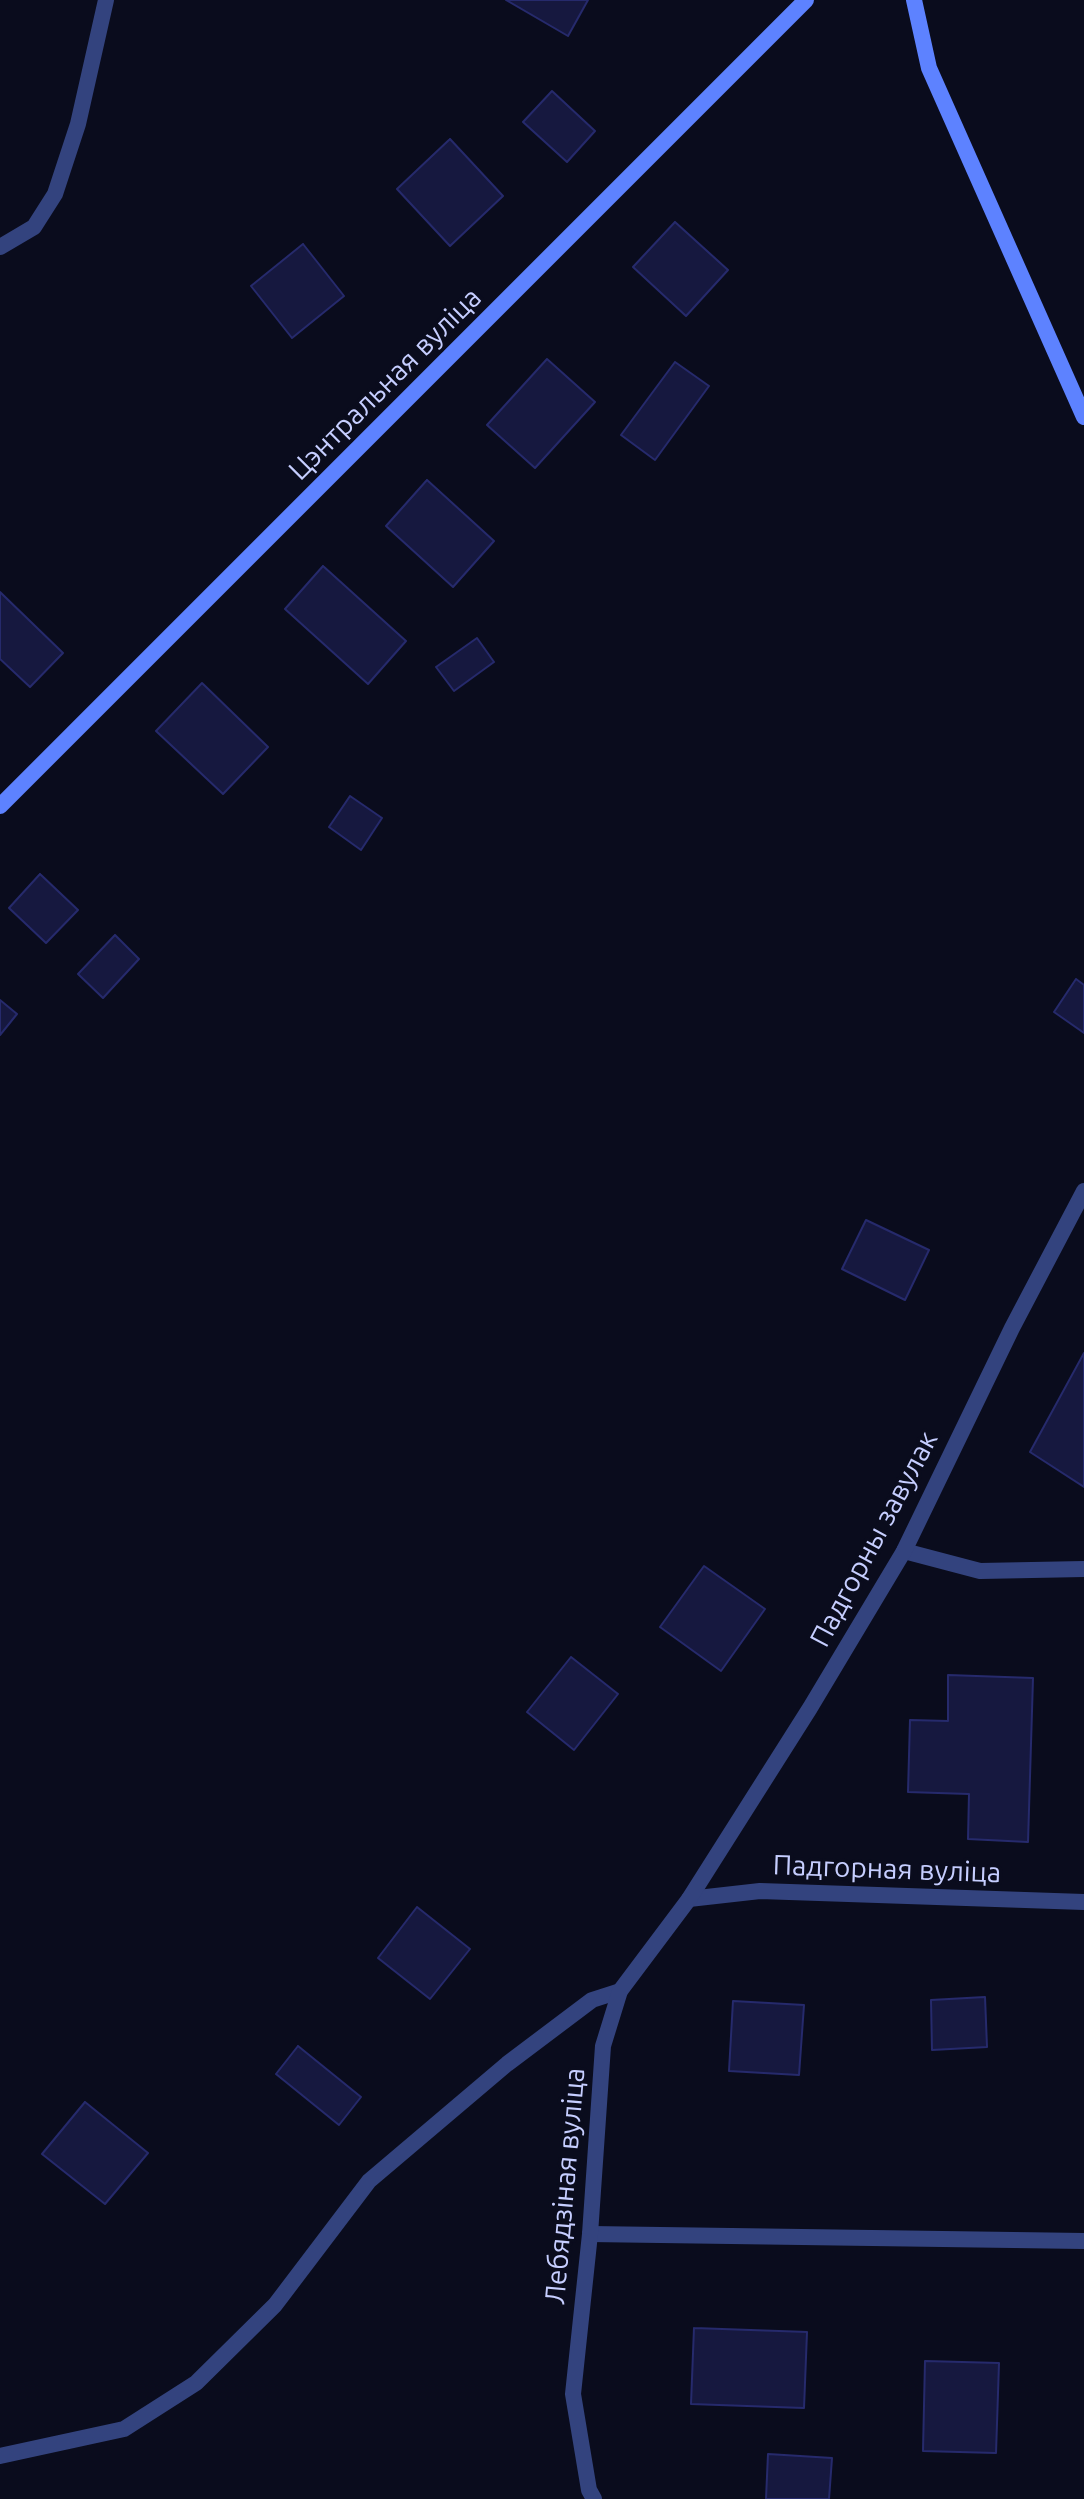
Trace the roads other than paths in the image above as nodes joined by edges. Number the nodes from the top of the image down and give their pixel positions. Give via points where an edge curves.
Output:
1 (106, 0) edge
2 (806, 0) edge
3 (914, 0) edge
4 (0, 247) edge
5 (1084, 417) edge
6 (0, 806) edge
7 (1084, 1191) edge
8 (904, 1551) junction
9 (1084, 1569) edge
10 (689, 1899) junction
11 (1084, 1902) edge
12 (620, 1991) junction
13 (590, 2234) junction
14 (1084, 2241) edge
15 (0, 2456) edge
16 (594, 2499) edge

1 - 4 street via 78,124 55,194 34,227
2 - 6 street, Цэнтральная вуліца
3 - 5 street via 929,68
7 - 8 street, Падгорны завулак
8 - 9 street via 980,1571
8 - 10 street, Падгорны завулак
10 - 11 street, Падгорная вуліца via 760,1891
10 - 12 street, Лебядзіная вуліца
12 - 13 street, Лебядзіная вуліца via 603,2046
12 - 15 street via 592,2000 507,2064 369,2181 275,2305 196,2383 124,2429
13 - 14 street
13 - 16 street, Лебядзіная вуліца via 573,2394

